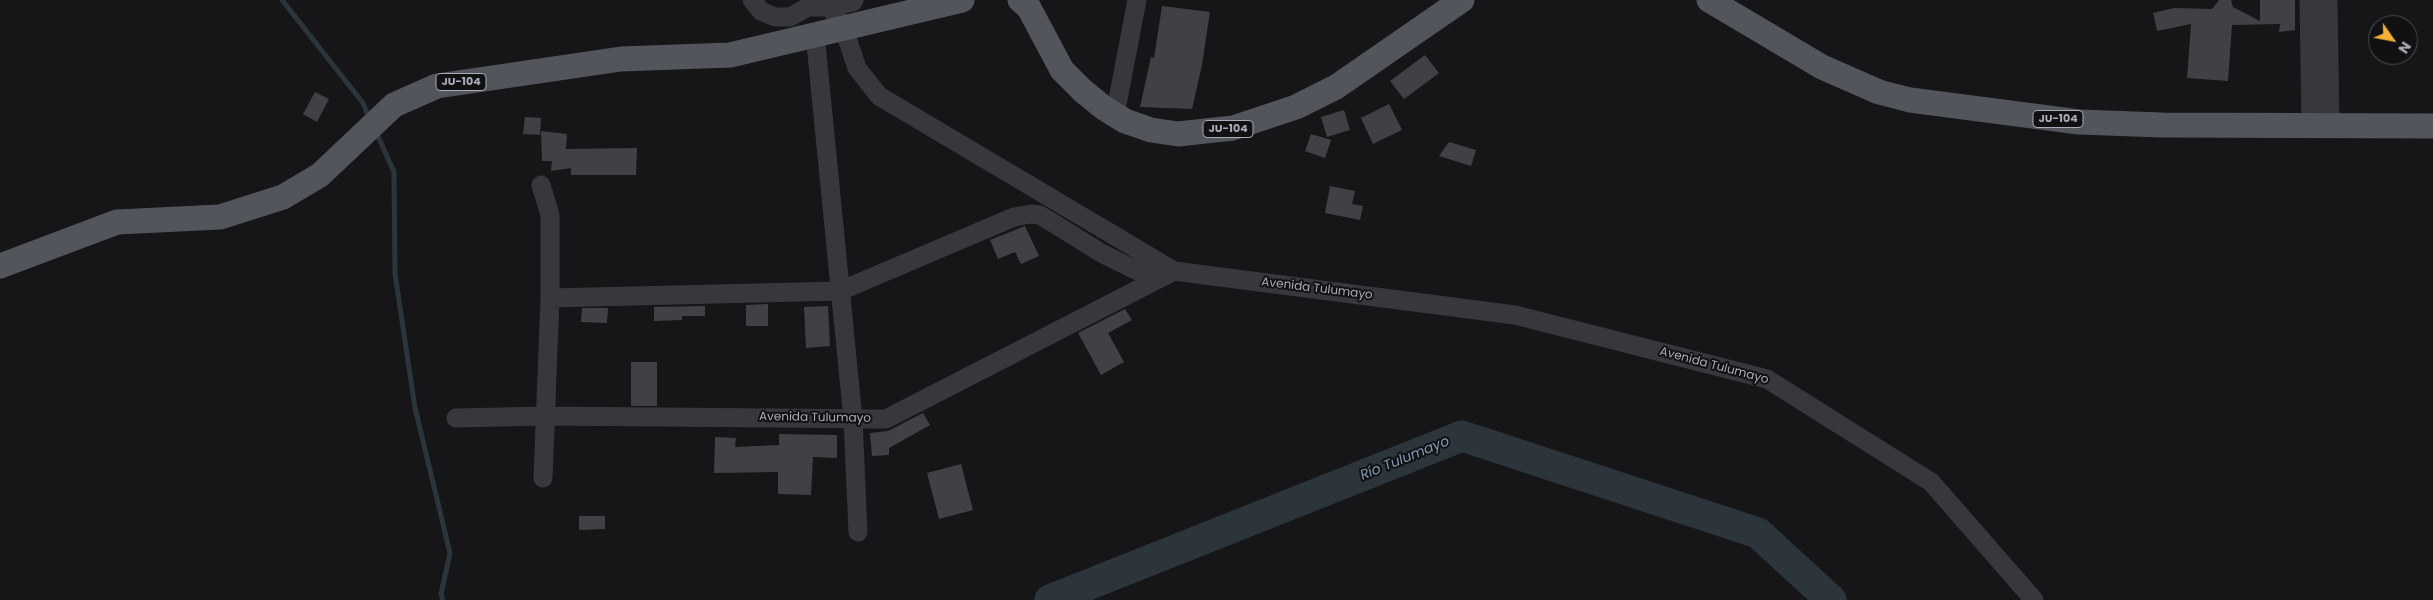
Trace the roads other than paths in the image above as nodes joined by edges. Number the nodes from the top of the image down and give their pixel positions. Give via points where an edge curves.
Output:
1 (752, 0) edge
2 (854, 0) edge
3 (962, 0) edge
4 (1020, 0) edge
5 (1137, 0) edge
6 (1462, 0) edge
7 (1709, 0) edge
8 (2310, 0) edge
9 (2328, 0) edge
10 (837, 16) junction
11 (815, 34) junction
12 (1115, 114) junction
13 (2433, 126) edge
14 (2320, 127) junction
15 (542, 185) dead end
16 (0, 266) edge
17 (1174, 271) junction
18 (1156, 280) junction
19 (840, 291) junction
20 (550, 298) junction
21 (545, 416) junction
22 (456, 418) dead end
23 (853, 419) junction
24 (543, 478) dead end
25 (858, 532) dead end
26 (2034, 600) edge

1 - 10 street via 761,11 775,17 790,17 808,7
2 - 10 street
3 - 10 main road, JU-104
4 - 12 main road, JU-104 via 1029,8 1062,70 1083,91
5 - 12 street
6 - 12 main road, JU-104 via 1336,87 1263,120 1233,128 1178,134 1151,130
7 - 14 main road, JU-104 via 1822,67 1870,88 1910,100 2079,122
8 - 14 street
9 - 14 street
10 - 11 main road, JU-104
10 - 17 street via 857,68 879,96
11 - 16 main road, JU-104 via 730,55 620,59 437,86 394,105 320,175 283,197 220,217 117,222
11 - 19 street
13 - 14 main road, JU-104
15 - 20 street via 550,215
17 - 18 street, Avenida Tulumayo
17 - 26 street, Avenida Tulumayo via 1515,315 1767,379 1932,482
18 - 19 street via 1103,254 1040,215 1014,216
18 - 23 street, Avenida Tulumayo via 886,419
19 - 20 street
19 - 23 street
20 - 21 street
21 - 22 street, Avenida Tulumayo
21 - 23 street, Avenida Tulumayo
21 - 24 street
23 - 25 street

